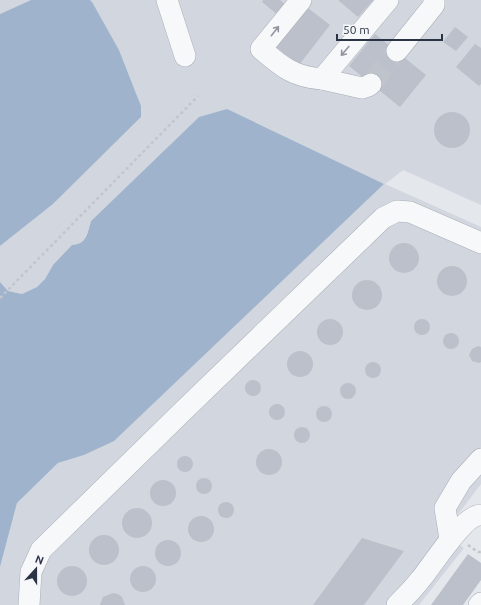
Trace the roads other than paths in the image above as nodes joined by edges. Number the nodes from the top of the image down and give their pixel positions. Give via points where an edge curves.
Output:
1 (167, 0) edge
2 (301, 0) edge
3 (388, 0) edge
4 (434, 0) edge
5 (397, 51) tunnel mouth
6 (185, 56) dead end
7 (322, 79) junction
8 (371, 84) dead end
9 (481, 243) edge
10 (481, 459) edge
11 (480, 515) edge
12 (450, 539) junction
13 (481, 602) edge
14 (29, 605) edge
15 (397, 605) edge
16 (479, 605) edge

1 - 6 lane
7 -> 2 lane via 294,74 261,49
3 -> 7 lane
4 - 5 lane via 434,5
7 - 8 lane via 362,88
9 - 14 lane via 410,212 397,211 383,218 42,550 31,572
10 - 12 lane via 461,481 445,508
11 - 12 lane via 471,519
12 - 15 lane via 421,580
13 - 16 lane

